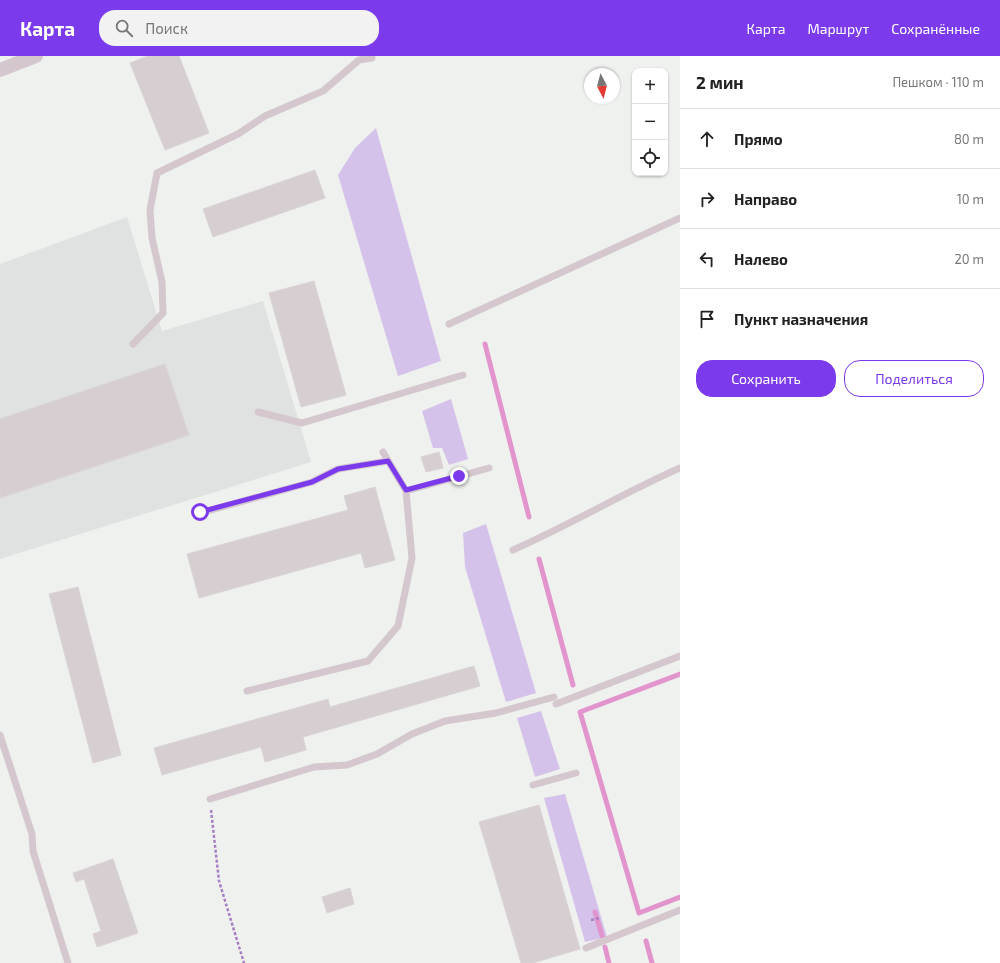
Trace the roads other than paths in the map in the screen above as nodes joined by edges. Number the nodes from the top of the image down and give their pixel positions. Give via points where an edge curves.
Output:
1 (36, 56) edge
2 (372, 58) dead end
3 (0, 70) edge
4 (680, 218) edge
5 (449, 324) dead end
6 (134, 344) dead end
7 (463, 375) dead end
8 (258, 412) dead end
9 (383, 452) dead end
10 (388, 461) junction
11 (489, 468) dead end
12 (680, 468) edge
13 (406, 490) junction
14 (200, 512) dead end
15 (513, 550) dead end
16 (680, 656) edge
17 (247, 691) dead end
18 (554, 697) dead end
19 (556, 704) dead end
20 (0, 735) edge
21 (576, 773) dead end
22 (533, 785) dead end
23 (210, 799) road end
24 (680, 910) edge
25 (586, 948) dead end
26 (68, 963) edge

1 - 3 street
2 - 6 lane via 359,60 323,91 265,116 238,134 156,173 150,210 152,238 162,282 163,313
4 - 5 lane
7 - 8 lane via 302,423
9 - 10 lane
10 - 13 lane
10 - 14 lane via 338,469 312,482
11 - 13 lane
12 - 15 lane
13 - 17 lane via 412,558 398,626 368,661
16 - 19 lane
18 - 23 lane via 496,713 446,721 412,734 377,754 347,765 314,767
20 - 26 lane via 32,834 33,851
21 - 22 lane
24 - 25 lane

